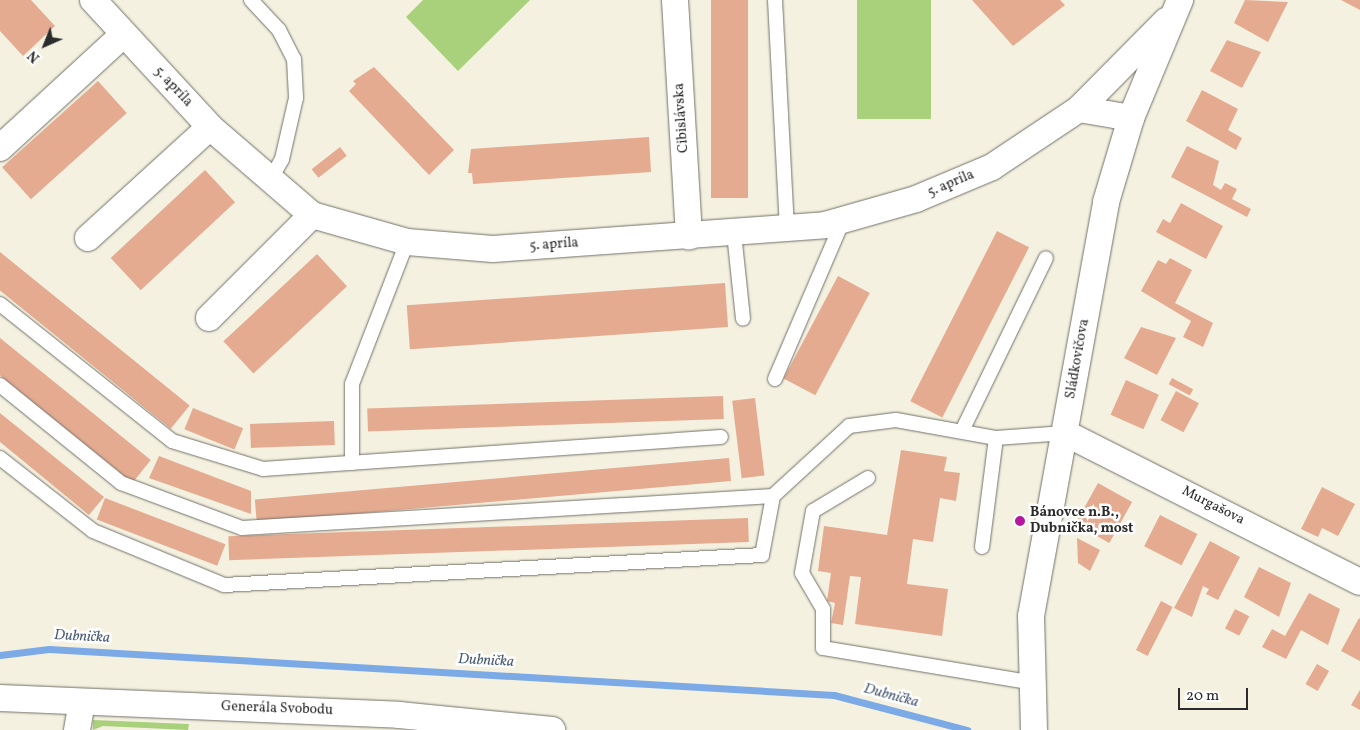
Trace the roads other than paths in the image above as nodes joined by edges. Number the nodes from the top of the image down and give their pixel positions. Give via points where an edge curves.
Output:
1 (93, 0) edge
2 (251, 0) edge
3 (675, 0) edge
4 (775, 0) edge
5 (1177, 7) edge
6 (124, 34) junction
7 (1079, 109) junction
8 (1131, 118) junction
9 (210, 127) junction
10 (0, 148) edge
11 (270, 180) junction
12 (322, 219) junction
13 (843, 220) junction
14 (787, 228) junction
15 (734, 233) junction
16 (690, 237) junction
17 (88, 238) dead end
18 (407, 242) junction
19 (1046, 258) dead end
20 (0, 304) edge
21 (210, 318) dead end
22 (743, 319) dead end
23 (775, 379) dead end
24 (0, 385) edge
25 (962, 431) junction
26 (1065, 433) junction
27 (721, 438) dead end
28 (996, 438) junction
29 (0, 458) edge
30 (352, 463) junction
31 (868, 478) dead end
32 (773, 496) junction
33 (982, 547) dead end
34 (1360, 582) edge
35 (1029, 682) junction
36 (0, 698) edge
37 (82, 702) junction
38 (294, 720) edge
39 (398, 722) edge
40 (1034, 725) edge
41 (523, 728) edge
42 (77, 730) edge
43 (552, 730) edge

1 - 6 street, 5. apríla
2 - 11 lane via 279,30 294,59 296,98 282,159
3 - 16 street, Cibislávska
4 - 14 lane
5 - 7 street, 5. apríla
5 - 8 street, Sládkovičova
6 - 9 street, 5. apríla
6 - 10 street
7 - 8 street
7 - 13 street, 5. apríla via 992,167 916,199
8 - 26 street, Sládkovičova via 1106,202
9 - 11 street, 5. apríla
9 - 17 street
11 - 12 street, 5. apríla
12 - 18 street, 5. apríla
12 - 21 street
13 - 14 street, 5. apríla
13 - 23 lane
14 - 15 street, 5. apríla
15 - 16 street, 5. apríla
15 - 22 lane
16 - 18 street, 5. apríla via 492,250
18 - 30 lane via 352,384
19 - 25 lane
20 - 30 lane via 172,441 263,469
24 - 32 lane via 121,483 242,528
25 - 28 lane
25 - 32 lane via 896,420 850,426
26 - 28 lane
26 - 34 street, Murgašova
26 - 35 street, Sládkovičova via 1044,522 1030,616
27 - 30 lane
28 - 33 lane
29 - 32 lane via 93,531 224,586 762,555
31 - 35 lane via 813,511 802,573 823,609 823,648
35 - 40 street, Sládkovičova
36 - 37 street, Generála Svobodu
37 - 38 street, Generála Svobodu
37 - 42 street
38 - 39 street, Generála Svobodu
39 - 41 street, Generála Svobodu
41 - 43 street, Generála Svobodu

